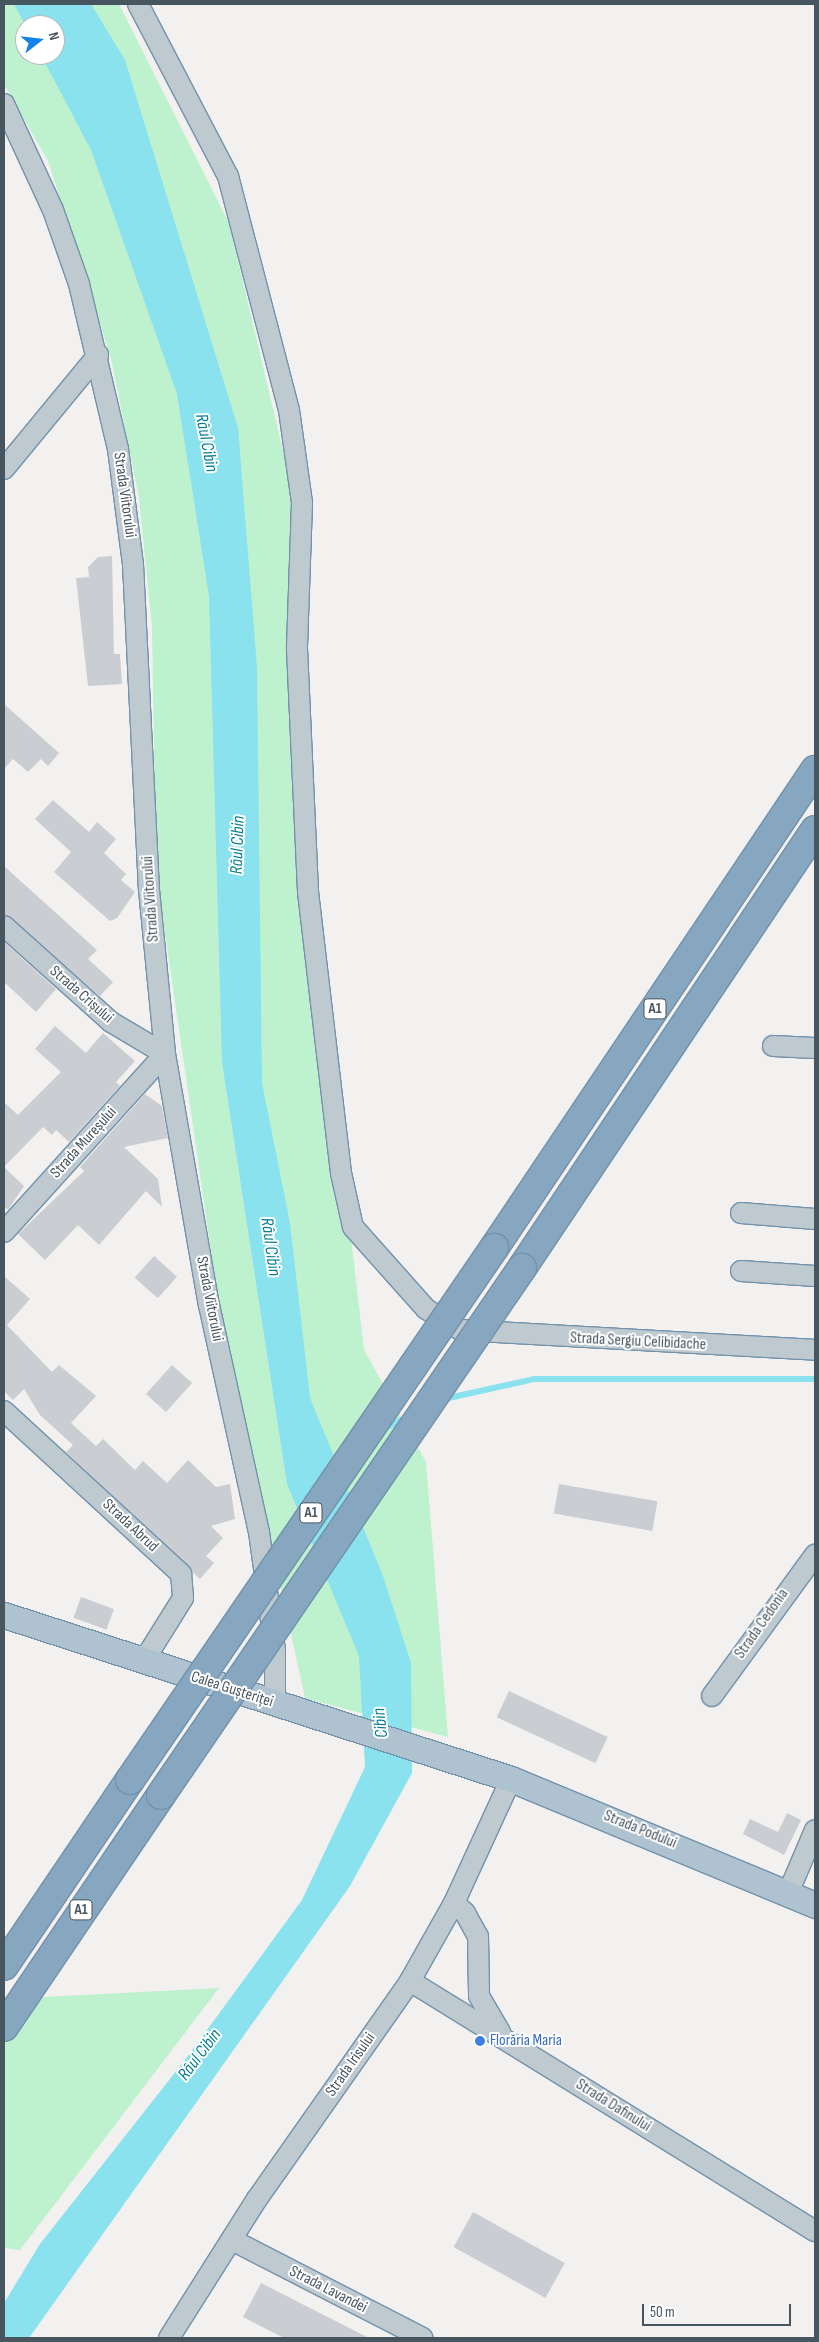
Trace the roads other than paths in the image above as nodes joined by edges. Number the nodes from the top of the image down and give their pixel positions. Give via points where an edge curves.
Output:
1 (138, 4) edge
2 (4, 104) edge
3 (98, 354) junction
4 (4, 470) edge
5 (815, 770) edge
6 (815, 830) edge
7 (4, 926) edge
8 (773, 1046) dead end
9 (815, 1048) edge
10 (165, 1054) junction
11 (741, 1213) dead end
12 (815, 1219) edge
13 (4, 1232) edge
14 (741, 1271) dead end
15 (815, 1276) edge
16 (815, 1350) edge
17 (4, 1411) edge
18 (815, 1555) edge
19 (4, 1615) edge
20 (143, 1662) junction
21 (712, 1696) dead end
22 (286, 1708) junction
23 (461, 1763) joint
24 (511, 1778) junction
25 (815, 1830) edge
26 (789, 1891) junction
27 (454, 1903) junction
28 (815, 1905) edge
29 (4, 1966) edge
30 (410, 1981) junction
31 (4, 2028) edge
32 (504, 2038) junction
33 (815, 2231) edge
34 (234, 2241) junction
35 (169, 2338) edge
36 (423, 2338) edge

1 - 16 street, Strada Sergiu Celibidache via 228,176 289,410 302,503 297,649 308,892 342,1173 353,1227 426,1309 461,1330
2 - 3 street, Strada Viitorului via 53,210
3 - 4 street
3 - 10 street, Strada Viitorului via 130,534 149,890
5 - 29 highway, A1, bridge via 494,1248
6 - 31 highway, A1, bridge via 522,1268
7 - 10 street, Strada Crișului via 111,1022
8 - 9 street
10 - 13 street, Strada Mureșului
10 - 22 street, Strada Viitorului via 209,1305 259,1532
11 - 12 street
14 - 15 street
17 - 20 street, Strada Abrud via 181,1574 183,1598
18 - 21 street, Strada Cedonia
19 - 20 main road, Calea Gușteriței
20 - 22 main road, Calea Gușteriței
22 - 23 main road, Calea Gușteriței
23 - 24 main road, Strada Podului
24 - 26 main road, Strada Podului
24 - 27 street, Strada Irisului
25 - 26 street
26 - 28 main road, Strada Podului
27 - 30 street, Strada Irisului
27 - 32 street via 466,1913 478,1936 479,1996 486,2015
30 - 32 street, Strada Dafinului
30 - 34 street, Strada Irisului via 257,2199
32 - 33 street, Strada Dafinului
34 - 35 street, Strada Irisului
34 - 36 street, Strada Lavandei

